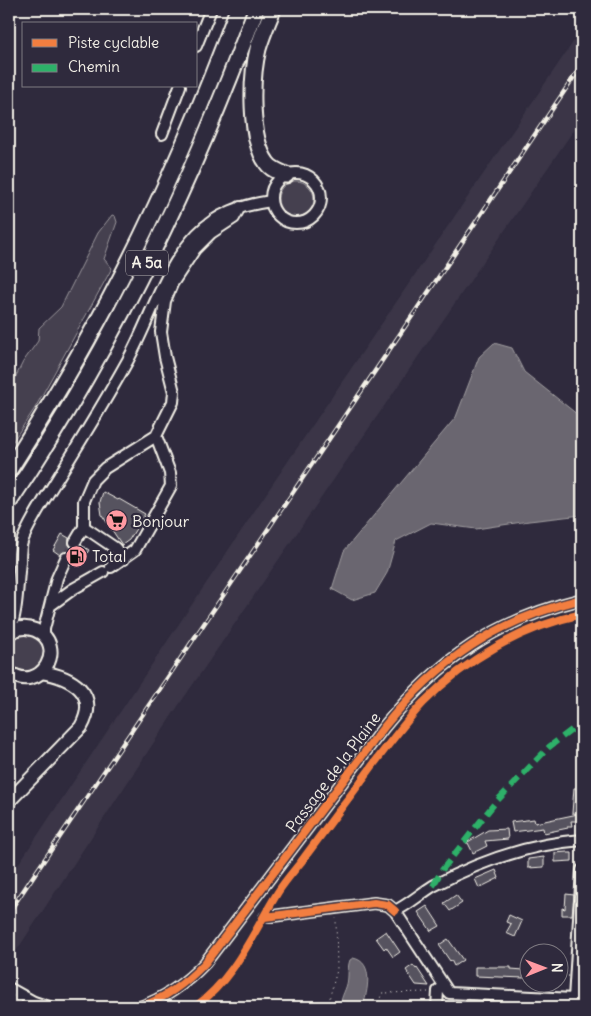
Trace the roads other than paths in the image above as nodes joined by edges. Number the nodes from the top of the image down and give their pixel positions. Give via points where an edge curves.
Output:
1 (211, 9) edge
2 (238, 9) edge
3 (256, 9) edge
4 (273, 9) edge
5 (198, 41) edge
6 (179, 88) edge
7 (162, 134) dead end
8 (286, 175) junction
9 (271, 201) junction
10 (240, 207) junction
11 (156, 436) junction
12 (9, 470) edge
13 (9, 502) edge
14 (84, 527) junction
15 (75, 542) tunnel mouth
16 (66, 558) tunnel mouth
17 (124, 559) junction
18 (582, 599) edge
19 (51, 606) junction
20 (15, 608) junction
21 (27, 628) junction
22 (9, 634) edge
23 (44, 636) junction
24 (9, 672) edge
25 (42, 672) junction
26 (9, 800) edge
27 (582, 840) edge
28 (582, 870) edge
29 (395, 911) junction
30 (265, 917) dead end
31 (9, 988) edge
32 (441, 989) junction
33 (19, 995) junction
34 (573, 1003) edge
35 (12, 1007) edge
36 (48, 1007) edge
37 (140, 1007) edge
38 (437, 1007) edge

1 - 5 street
2 - 12 highway, A 5a via 177,159 130,259 86,342
3 - 13 highway, A 5a via 209,130 144,270 95,362
4 - 8 highway via 255,64 254,120 266,162
6 - 7 street
8 - 9 street via 274,186
8 - 9 street via 297,173 313,180 321,194 318,211 305,222 288,222 278,216
9 - 10 street
10 - 11 street via 234,218 210,233 195,249 165,301 161,332 174,392 173,402
10 - 20 street via 220,216 197,234 167,276 128,360 22,541
11 - 14 street via 105,468 93,480 84,501
11 - 17 street via 170,473 171,486 136,550
14 - 15 street
14 - 17 street via 115,548
16 - 19 street via 57,578
17 - 19 street
18 - 37 street, Passage de la Plaine via 546,608 508,624 464,650 429,677 384,727 205,963 174,991
19 - 23 street
20 - 21 street
20 - 22 street
21 - 22 main road
21 - 23 main road
23 - 25 main road via 50,655 49,663
24 - 25 main road via 27,678
25 - 26 main road via 63,677 82,690 88,707 86,717 81,727
27 - 29 street via 536,846 498,858 433,886
28 - 34 street
29 - 30 street via 374,903
29 - 32 street
31 - 33 street
32 - 34 street via 451,993
32 - 38 street
33 - 35 street
33 - 36 street

